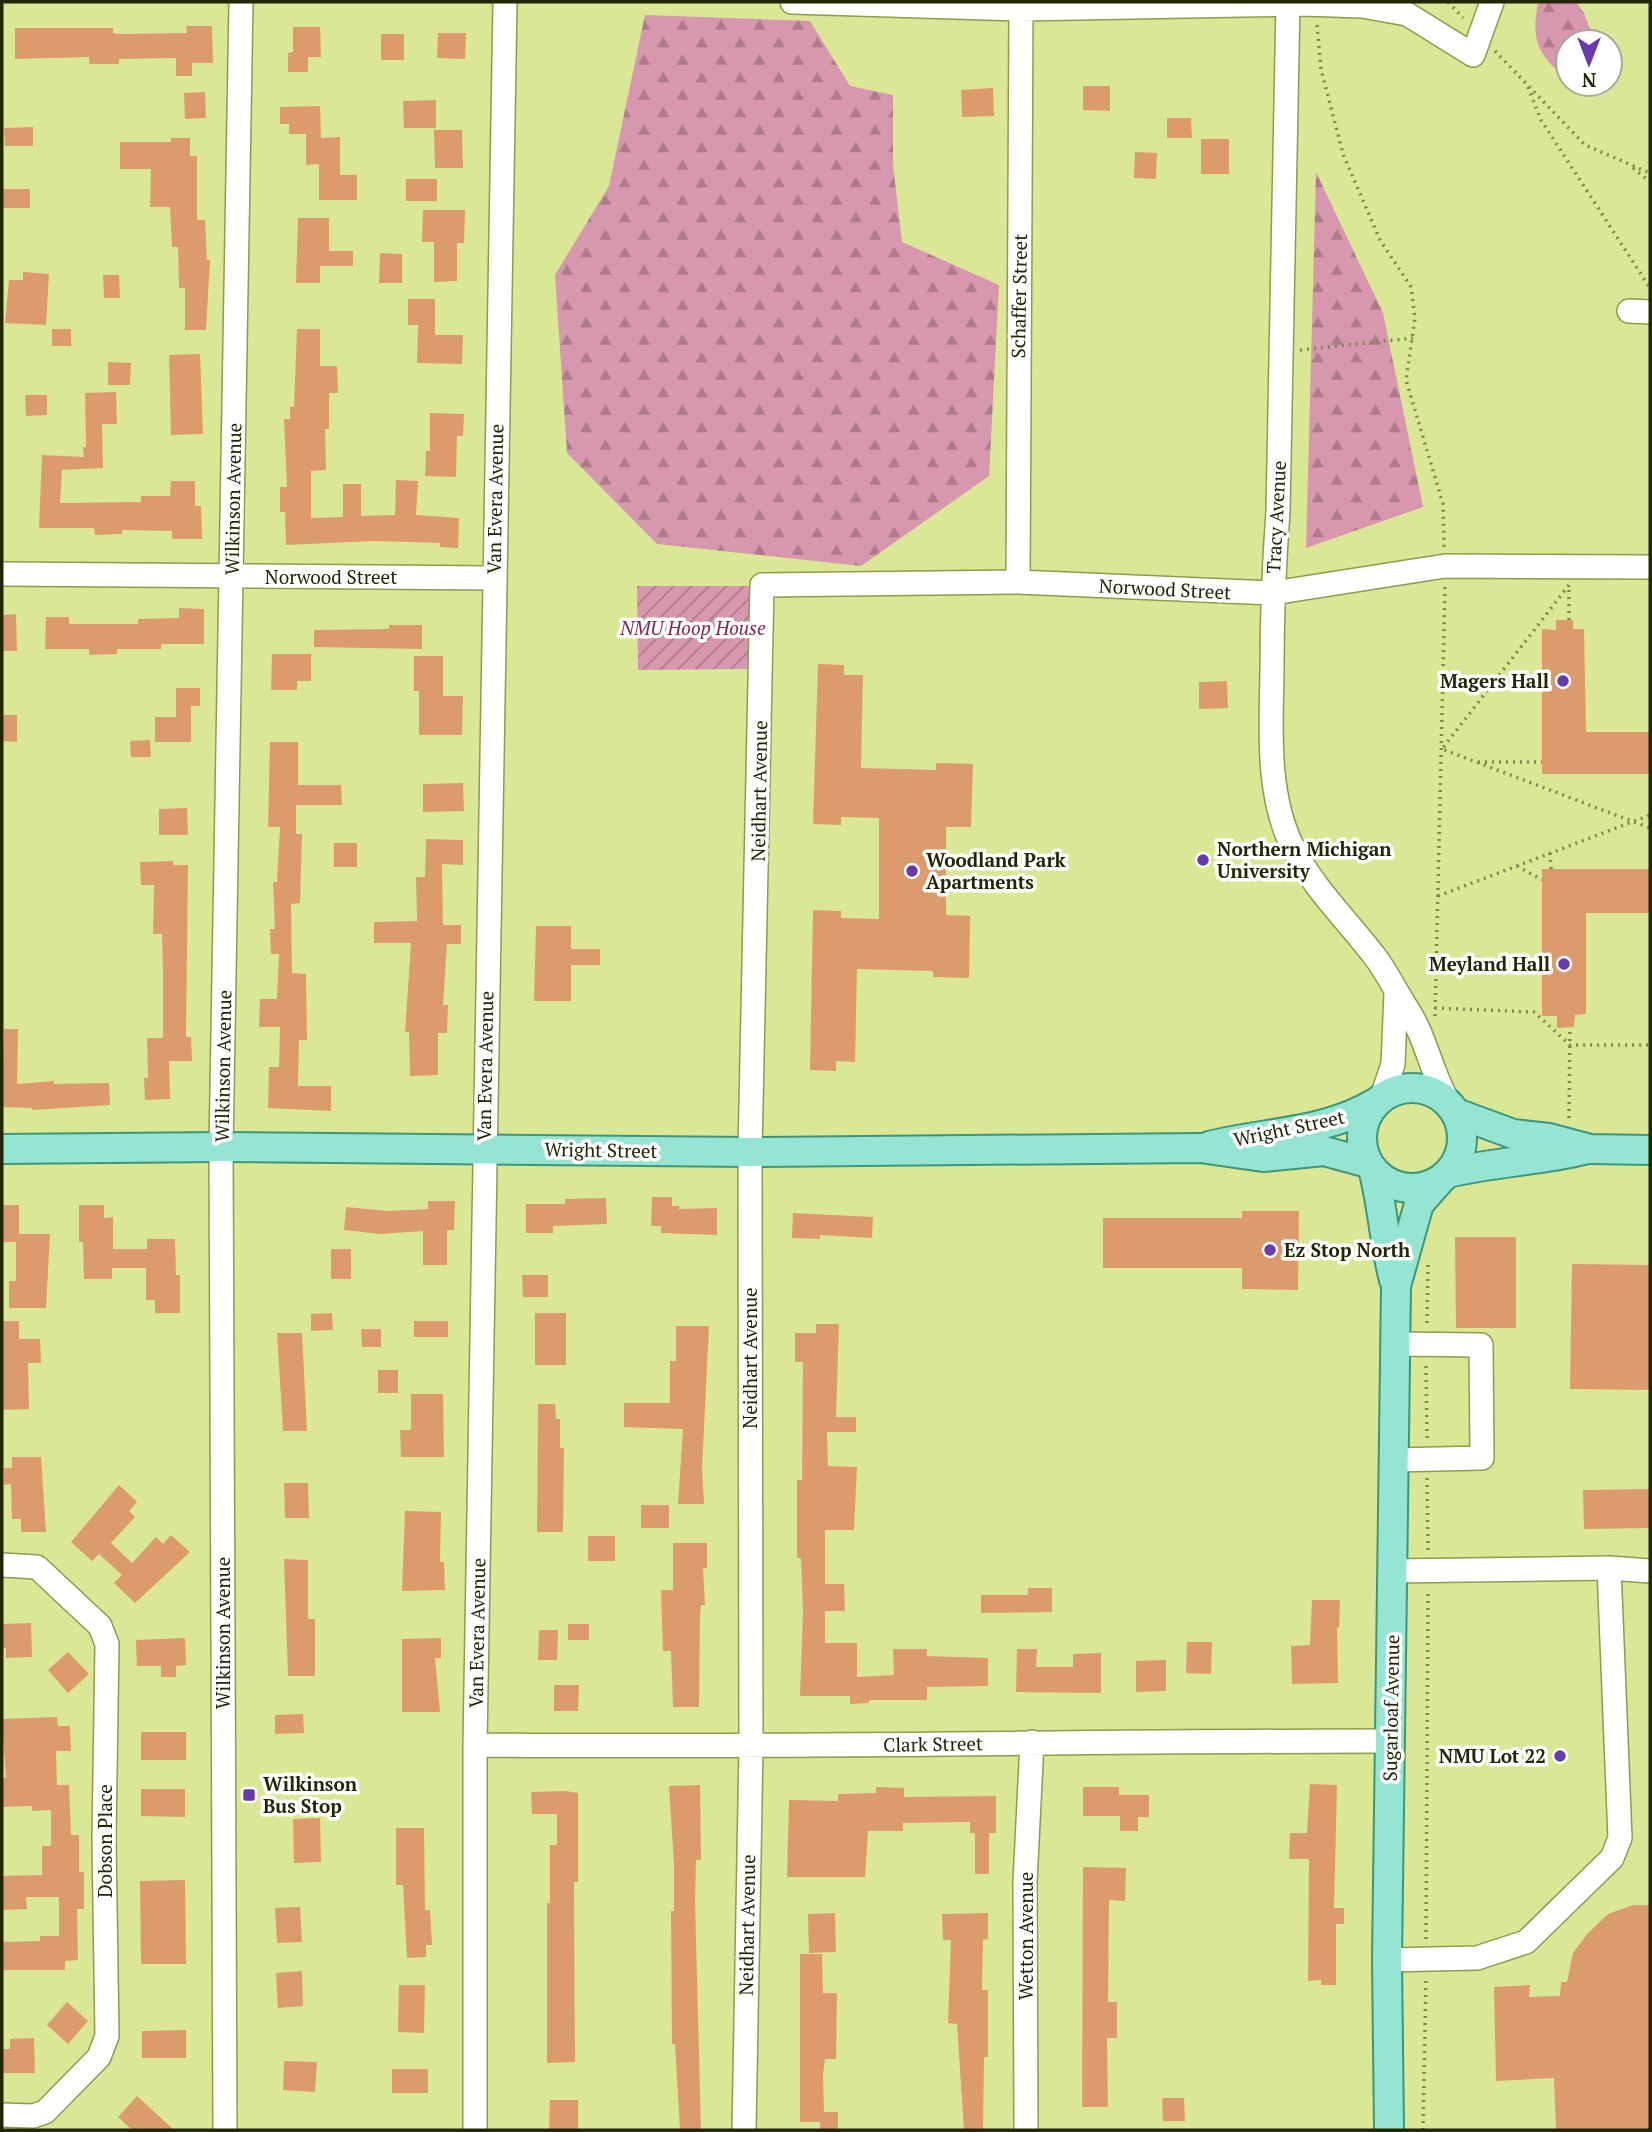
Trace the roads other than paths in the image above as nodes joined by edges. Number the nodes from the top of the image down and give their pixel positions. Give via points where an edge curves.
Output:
1 (241, 2) edge
2 (505, 2) edge
3 (792, 2) edge
4 (1492, 2) edge
5 (1288, 3) edge
6 (1389, 6) edge
7 (1021, 9) junction
8 (1650, 567) edge
9 (2, 574) edge
10 (232, 577) junction
11 (493, 578) junction
12 (1018, 582) junction
13 (762, 585) joint
14 (1273, 593) junction
15 (1396, 994) junction
16 (1379, 1100) junction
17 (1452, 1108) junction
18 (221, 1147) junction
19 (484, 1148) junction
20 (1200, 1148) junction
21 (2, 1149) edge
22 (1590, 1149) junction
23 (1650, 1150) edge
24 (750, 1152) junction
25 (1371, 1166) junction
26 (1445, 1176) junction
27 (1396, 1286) junction
28 (1395, 1344) junction
29 (1393, 1460) junction
30 (2, 1565) edge
31 (1609, 1569) junction
32 (1392, 1571) junction
33 (1650, 1571) edge
34 (1391, 1741) junction
35 (1032, 1742) junction
36 (475, 1745) junction
37 (751, 1747) junction
38 (1387, 1960) junction
39 (2, 2115) edge
40 (225, 2130) edge
41 (475, 2130) edge
42 (744, 2130) edge
43 (1026, 2130) edge
44 (1389, 2130) edge

1 - 10 street, Wilkinson Avenue
2 - 11 street, Van Evera Avenue
3 - 7 street
4 - 6 street via 1473,55
5 - 6 street
5 - 7 street
5 - 14 street, Tracy Avenue
7 - 12 street, Schaffer Street
8 - 14 street, Norwood Street via 1445,566
9 - 10 street, Norwood Street
10 - 11 street, Norwood Street
10 - 18 street, Wilkinson Avenue
11 - 19 street, Van Evera Avenue
12 - 13 street, Norwood Street
12 - 14 street, Norwood Street
13 - 24 street, Neidhart Avenue
14 - 15 street, Tracy Avenue via 1271,738 1282,819 1303,867 1377,959
15 - 16 street via 1394,1064
15 - 17 street, Tracy Avenue via 1412,1016 1432,1073
16 - 17 main road via 1396,1089 1421,1088
16 - 20 main road, Wright Street via 1348,1117 1311,1127
16 - 25 main road via 1366,1117 1362,1133
17 - 22 main road via 1503,1131
17 - 26 main road via 1463,1139 1457,1161
18 - 19 main road, Wright Street
18 - 21 main road, Wright Street
18 - 40 street, Wilkinson Avenue
19 - 24 main road, Wright Street
19 - 36 street, Van Evera Avenue
20 - 24 main road, Wright Street
20 - 25 main road, Wright Street via 1263,1157 1324,1151
22 - 23 main road
22 - 26 main road via 1469,1167
24 - 37 street, Neidhart Avenue
25 - 26 main road via 1392,1184 1408,1188
25 - 27 main road, Sugarloaf Avenue
26 - 27 main road, Sugarloaf Avenue via 1419,1204
27 - 28 main road, Sugarloaf Avenue
28 - 29 main road, Sugarloaf Avenue
28 - 29 street via 1481,1345 1482,1458
29 - 32 main road, Sugarloaf Avenue
30 - 39 street, Dobson Place via 37,1567 100,1626 107,1644 107,2036 99,2057 45,2112
31 - 32 street
31 - 33 street
31 - 38 street via 1620,1838 1612,1858 1526,1942 1476,1958
32 - 34 main road, Sugarloaf Avenue
34 - 35 street, Clark Street
34 - 38 main road, Sugarloaf Avenue
35 - 37 street, Clark Street
35 - 43 street, Wetton Avenue via 1025,1882
36 - 37 street, Clark Street
36 - 41 street, Van Evera Avenue
37 - 42 street, Neidhart Avenue
38 - 44 main road, Sugarloaf Avenue

